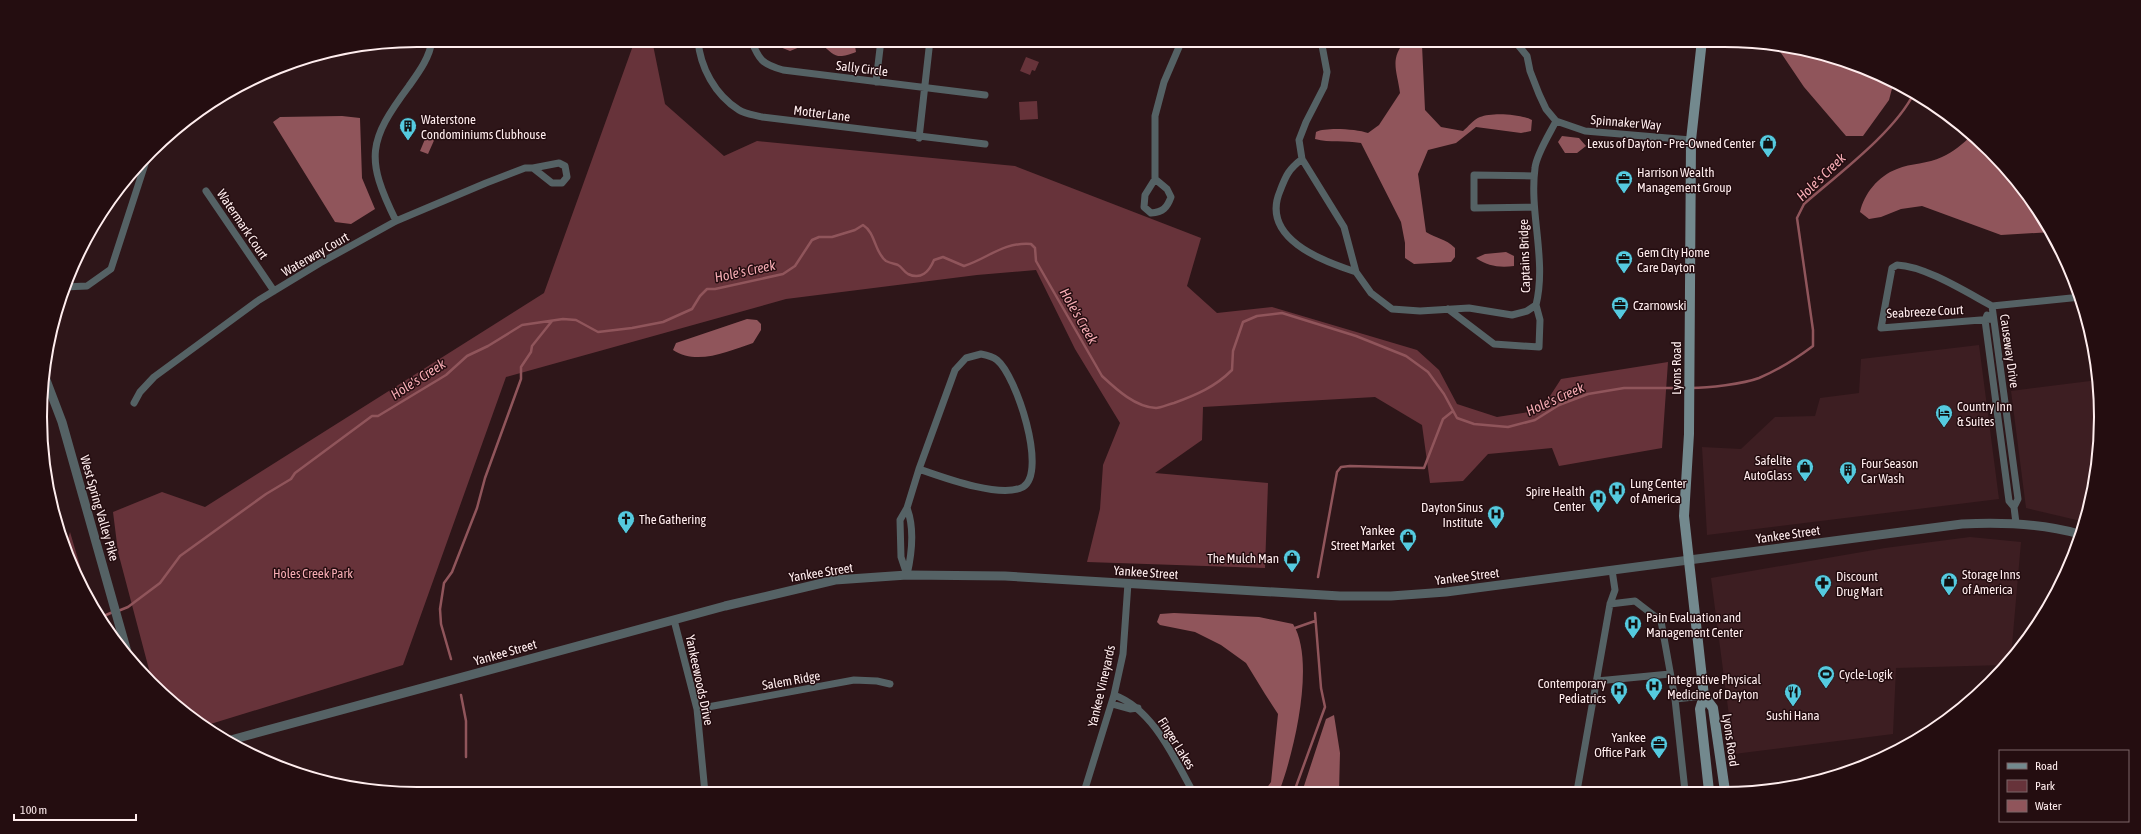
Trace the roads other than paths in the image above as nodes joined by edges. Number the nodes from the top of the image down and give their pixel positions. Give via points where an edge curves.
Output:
1 (430, 47) edge
2 (698, 47) edge
3 (754, 47) edge
4 (880, 47) edge
5 (929, 47) edge
6 (1179, 47) edge
7 (1322, 47) edge
8 (1520, 47) edge
9 (1701, 47) edge
10 (876, 82) junction
11 (925, 89) junction
12 (985, 96) dead end
13 (1556, 121) junction
14 (919, 138) junction
15 (1691, 140) junction
16 (986, 144) dead end
17 (1302, 159) junction
18 (143, 168) edge
19 (533, 168) dead end
20 (1534, 176) junction
21 (1154, 179) junction
22 (206, 191) dead end
23 (1534, 207) junction
24 (396, 221) junction
25 (1356, 272) junction
26 (71, 287) edge
27 (274, 291) junction
28 (2074, 298) edge
29 (1536, 305) junction
30 (1992, 306) junction
31 (1448, 310) junction
32 (1994, 319) junction
33 (1985, 320) junction
34 (49, 387) edge
35 (134, 403) dead end
36 (2006, 411) junction
37 (1997, 412) junction
38 (920, 469) junction
39 (2014, 507) junction
40 (907, 508) junction
41 (2016, 523) junction
42 (2075, 533) edge
43 (1688, 560) junction
44 (1612, 570) junction
45 (907, 575) junction
46 (1128, 583) junction
47 (1610, 604) junction
48 (674, 620) junction
49 (125, 644) edge
50 (1670, 674) junction
51 (1597, 681) junction
52 (890, 684) dead end
53 (1114, 695) junction
54 (1704, 696) junction
55 (1675, 699) junction
56 (1112, 704) junction
57 (1138, 708) junction
58 (697, 709) junction
59 (235, 739) edge
60 (704, 787) edge
61 (1086, 787) edge
62 (1190, 787) edge
63 (1578, 787) edge
64 (1685, 787) edge
65 (1709, 787) edge
66 (1725, 787) edge

1 - 24 street via 418,74 389,112 379,131 375,149 376,168 383,194
2 - 14 street, Motter Lane via 708,76 721,94 739,110 762,117
3 - 10 street, Sally Circle via 756,54 766,65 783,70
4 - 10 street
5 - 11 street
6 - 21 street via 1164,82 1156,116
7 - 17 street, Captains Bridge via 1327,72 1324,87 1300,140
8 - 13 street via 1527,56 1530,71 1546,109
9 - 15 main road, Lyons Road
10 - 11 street, Sally Circle
11 - 12 street, Sally Circle
11 - 14 street
13 - 15 street, Spinnaker Way via 1585,131
13 - 20 street, Captains Bridge via 1534,166
14 - 16 street, Motter Lane
15 - 43 main road, Lyons Road via 1689,434 1684,516
17 - 25 street, Captains Bridge via 1344,227
17 - 25 street via 1289,169 1274,203 1275,216 1292,240 1307,253 1327,263
18 - 26 street via 111,269 87,286
19 - 24 street, Waterway Court via 525,168 486,183
20 - 23 street, Captains Bridge
20 - 23 street, Captains Bridge via 1474,175 1474,208
21 - 21 street via 1145,195 1144,207 1151,213 1160,212 1167,207 1171,197 1167,189
22 - 27 street, Watermark Court
23 - 29 street, Captains Bridge via 1540,290
24 - 27 street, Waterway Court
25 - 31 street, Captains Bridge via 1371,293 1392,309
27 - 35 street, Waterway Court via 154,377
28 - 30 street
29 - 31 street, Captains Bridge via 1527,311 1512,315 1469,308
29 - 31 street, Captains Bridge via 1540,320 1539,347 1494,344
30 - 32 street, Causeway Drive
30 - 33 street, Causeway Drive
30 - 33 street, Seabreeze Court via 1948,282 1905,265 1896,265 1892,268 1881,328
32 - 33 street, Seabreeze Court
32 - 36 street, Causeway Drive
33 - 37 street, Causeway Drive
34 - 49 street, West Spring Valley Pike via 62,422
36 - 37 street
36 - 39 street, Causeway Drive via 2018,499
37 - 39 street, Causeway Drive via 2009,501
38 - 38 street via 986,488 1014,489 1022,487 1028,481 1032,467 1026,418 1006,371 997,360 987,355 974,355 966,358 955,370
38 - 40 street
39 - 41 street, Causeway Drive
40 - 45 street via 911,518 912,556
40 - 45 street via 900,520 901,557
41 - 42 street, Yankee Street
41 - 43 street, Yankee Street via 1962,524
43 - 44 street, Yankee Street
43 - 54 main road, Lyons Road
44 - 46 street, Yankee Street via 1446,592 1391,596 1324,595
44 - 47 street via 1615,590
45 - 46 street, Yankee Street via 1005,576
45 - 48 street, Yankee Street via 835,580 774,593
46 - 53 street, Yankee Vineyards via 1123,654
47 - 50 street via 1635,601 1661,621
47 - 51 street
48 - 58 street, Yankeewoods Drive
48 - 59 street, Yankee Street
50 - 51 street
50 - 55 street
51 - 63 street
52 - 58 street, Salem Ridge via 854,680
53 - 56 street, Yankee Vineyards
53 - 57 street, Finger Lakes
54 - 55 street
54 - 65 main road, Lyons Road via 1700,709
54 - 66 main road, Lyons Road via 1713,708
55 - 64 street
56 - 57 street via 1130,709
56 - 61 street, Yankee Vineyards
57 - 62 street, Finger Lakes via 1152,723
58 - 60 street, Yankeewoods Drive

